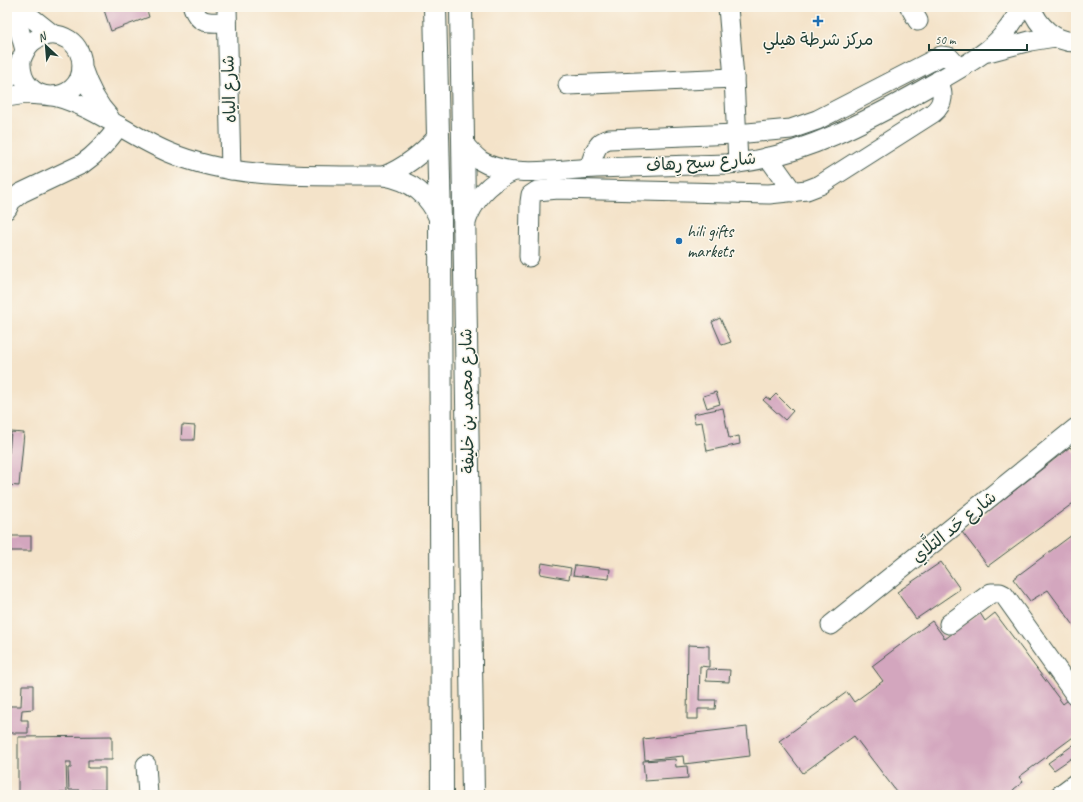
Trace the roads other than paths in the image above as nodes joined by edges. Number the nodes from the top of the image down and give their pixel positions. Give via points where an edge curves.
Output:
1 (13, 7) edge
2 (18, 7) edge
3 (193, 7) edge
4 (435, 7) edge
5 (461, 7) edge
6 (728, 7) edge
7 (1021, 7) edge
8 (1031, 7) edge
9 (227, 15) edge
10 (52, 34) junction
11 (1055, 37) junction
12 (1075, 43) edge
13 (983, 54) junction
14 (23, 55) junction
15 (82, 68) junction
16 (959, 68) junction
17 (734, 78) junction
18 (7, 80) edge
19 (939, 80) junction
20 (568, 85) dead end
21 (47, 96) junction
22 (7, 97) edge
23 (116, 124) junction
24 (736, 134) junction
25 (438, 136) junction
26 (464, 143) junction
27 (768, 157) junction
28 (738, 163) junction
29 (589, 168) junction
30 (231, 170) junction
31 (514, 171) junction
32 (384, 176) junction
33 (558, 180) junction
34 (793, 192) junction
35 (7, 209) edge
36 (440, 221) junction
37 (464, 226) junction
38 (529, 257) dead end
39 (1076, 428) edge
40 (949, 624) dead end
41 (831, 625) dead end
42 (1076, 696) edge
43 (146, 765) dead end
44 (1076, 783) edge
45 (148, 795) edge
46 (442, 795) edge
47 (473, 795) edge
48 (1060, 795) edge

1 - 14 street
2 - 10 street
3 - 9 street via 201,20
4 - 25 highway, شارع محمد بن خليفة
5 - 26 highway, شارع محمد بن خليفة
6 - 17 street
7 - 13 street, شارع سيح رِهاف via 1003,36
8 - 11 street via 1040,25
9 - 30 street, شارع الياه
10 - 14 street via 41,36 32,42
10 - 15 street via 68,39 74,45 82,60
11 - 12 street
11 - 13 street, شارع سيح رِهاف
13 - 16 street, شارع سيح رِهاف
14 - 18 street
14 - 21 street via 20,69 22,77 33,91
15 - 21 street via 78,82 73,87 61,95
15 - 23 street via 94,97
16 - 19 street, شارع سيح رِهاف
16 - 24 street via 949,57 941,56 817,120 775,132
17 - 20 street
17 - 24 street
19 - 27 street, شارع سيح رِهاف via 883,112 826,139
19 - 34 street via 942,98 940,107 933,113 820,185
21 - 22 street via 26,94
21 - 23 street via 79,104
23 - 30 street via 169,152 212,167
23 - 35 street via 107,143 91,158 21,193 11,201
24 - 28 street
24 - 29 street via 604,140 598,145
25 - 32 street via 414,160
25 - 36 highway, شارع محمد بن خليفة
26 - 31 street, شارع سيح رِهاف via 471,153 490,166
26 - 37 highway, شارع محمد بن خليفة
27 - 28 street, شارع سيح رِهاف
27 - 34 street
28 - 29 street, شارع سيح رِهاف
29 - 33 street, شارع سيح رِهاف
30 - 32 street via 265,175
31 - 33 street, شارع سيح رِهاف
31 - 37 street, شارع سيح رِهاف via 502,176 482,192 474,202
32 - 36 street via 405,182 423,194
33 - 34 street via 768,194
33 - 38 street via 531,195
36 - 46 highway, شارع محمد بن خليفة
37 - 47 highway, شارع محمد بن خليفة
39 - 41 street, شارع حَد التلَّاي
40 - 42 street via 991,593 1004,595
43 - 45 street
44 - 48 street

